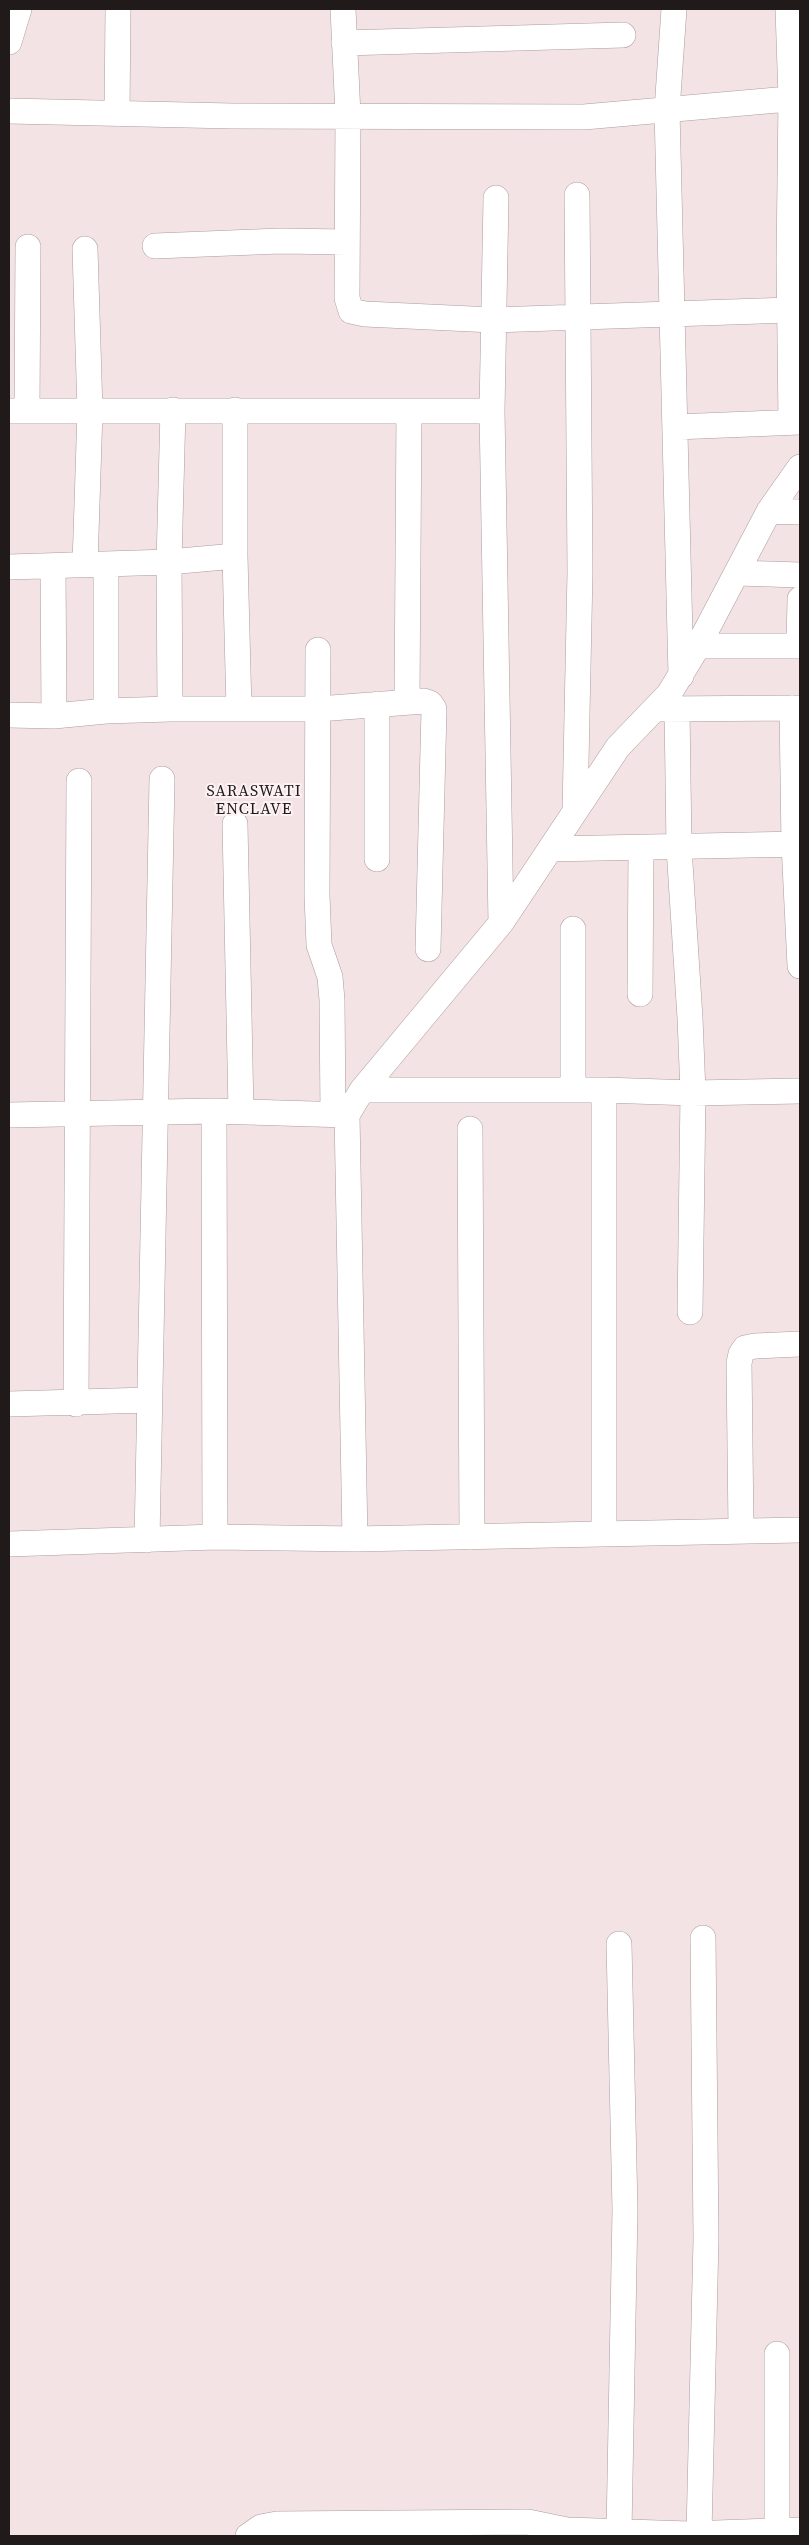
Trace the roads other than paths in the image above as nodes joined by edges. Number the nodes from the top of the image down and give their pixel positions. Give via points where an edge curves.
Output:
1 (18, 9) edge
2 (118, 9) edge
3 (343, 9) edge
4 (674, 9) edge
5 (788, 9) edge
6 (623, 35) dead end
7 (9, 42) edge
8 (344, 43) junction
9 (796, 98) edge
10 (667, 110) junction
11 (9, 111) edge
12 (117, 114) junction
13 (348, 115) junction
14 (577, 195) dead end
15 (496, 198) dead end
16 (347, 242) junction
17 (155, 246) dead end
18 (28, 247) dead end
19 (85, 249) dead end
20 (790, 310) junction
21 (672, 314) junction
22 (578, 317) junction
23 (494, 320) junction
24 (173, 410) junction
25 (235, 410) junction
26 (18, 411) edge
27 (409, 411) junction
28 (492, 411) junction
29 (90, 412) junction
30 (796, 422) edge
31 (674, 427) junction
32 (800, 467) edge
33 (768, 511) junction
34 (800, 512) edge
35 (235, 556) junction
36 (169, 562) junction
37 (95, 565) junction
38 (53, 566) junction
39 (9, 567) edge
40 (737, 573) junction
41 (800, 575) edge
42 (800, 598) edge
43 (698, 646) junction
44 (800, 646) edge
45 (318, 650) dead end
46 (680, 676) junction
47 (407, 702) junction
48 (377, 704) junction
49 (170, 708) junction
50 (318, 708) junction
51 (796, 708) edge
52 (239, 709) junction
53 (666, 709) junction
54 (106, 710) junction
55 (9, 715) edge
56 (54, 716) junction
57 (162, 779) dead end
58 (79, 781) dead end
59 (575, 811) junction
60 (236, 824) dead end
61 (797, 844) edge
62 (679, 848) junction
63 (550, 849) junction
64 (641, 849) junction
65 (377, 859) dead end
66 (501, 923) junction
67 (573, 929) dead end
68 (428, 949) dead end
69 (800, 966) edge
70 (640, 994) dead end
71 (362, 1090) junction
72 (573, 1090) junction
73 (604, 1090) junction
74 (800, 1091) edge
75 (693, 1093) junction
76 (154, 1111) junction
77 (214, 1111) junction
78 (241, 1112) junction
79 (78, 1114) junction
80 (9, 1115) edge
81 (340, 1115) junction
82 (470, 1129) dead end
83 (690, 1312) dead end
84 (800, 1344) edge
85 (149, 1400) junction
86 (9, 1404) edge
87 (76, 1404) junction
88 (741, 1529) junction
89 (800, 1530) edge
90 (604, 1534) junction
91 (472, 1536) junction
92 (215, 1537) junction
93 (355, 1539) junction
94 (147, 1540) junction
95 (9, 1544) edge
96 (702, 1938) dead end
97 (619, 1944) dead end
98 (777, 2354) dead end
99 (789, 2531) edge
100 (604, 2533) edge
101 (692, 2534) edge
102 (248, 2536) edge

1 - 7 street
2 - 12 street
3 - 8 street
4 - 10 street
5 - 9 street
6 - 8 street
8 - 13 street
9 - 10 street
9 - 20 street
10 - 13 street via 584,117
10 - 21 street
11 - 12 street
12 - 13 street
13 - 16 street
14 - 22 street
15 - 23 street
16 - 17 street via 280,240
16 - 23 street via 347,298 351,311
18 - 26 street
19 - 29 street
20 - 21 street
20 - 30 street
21 - 22 street
21 - 31 street
22 - 23 street
22 - 59 street via 580,572
23 - 28 street
24 - 25 street
24 - 29 street
24 - 36 street
25 - 27 street
25 - 35 street
26 - 29 street
27 - 28 street
27 - 47 street
28 - 66 street
29 - 37 street
30 - 31 street
31 - 46 street
32 - 33 street
33 - 34 street
33 - 40 street
35 - 36 street
35 - 52 street
36 - 37 street
36 - 49 street
37 - 38 street
37 - 54 street
38 - 39 street
38 - 56 street
40 - 41 street
40 - 43 street
42 - 44 street
43 - 44 street
43 - 46 street
45 - 50 street
46 - 53 street
47 - 48 street
47 - 68 street via 424,701 434,709
48 - 50 street
48 - 65 street
49 - 52 street
49 - 54 street
50 - 52 street
50 - 81 street via 319,945 330,977
51 - 53 street
51 - 61 street
53 - 59 street via 618,747
53 - 62 street
54 - 56 street
55 - 56 street
57 - 76 street
58 - 79 street
59 - 63 street
60 - 78 street
61 - 62 street
61 - 69 street
62 - 64 street
62 - 75 street
63 - 64 street
63 - 66 street
64 - 70 street
66 - 71 street
67 - 72 street
71 - 72 street
71 - 81 street
72 - 73 street
73 - 75 street
73 - 90 street
74 - 75 street
75 - 83 street
76 - 77 street
76 - 79 street
76 - 85 street
77 - 78 street
77 - 92 street
78 - 81 street
79 - 80 street
79 - 87 street
81 - 93 street
82 - 91 street
84 - 88 street via 755,1346 745,1348 741,1354
85 - 87 street
85 - 94 street
86 - 87 street
88 - 89 street
88 - 90 street
90 - 91 street
91 - 93 street
92 - 93 street
92 - 94 street
94 - 95 street
96 - 101 street via 706,2239
97 - 100 street via 625,2210
98 - 99 street
99 - 101 street
100 - 101 street
100 - 102 street via 528,2522 277,2524 261,2527

